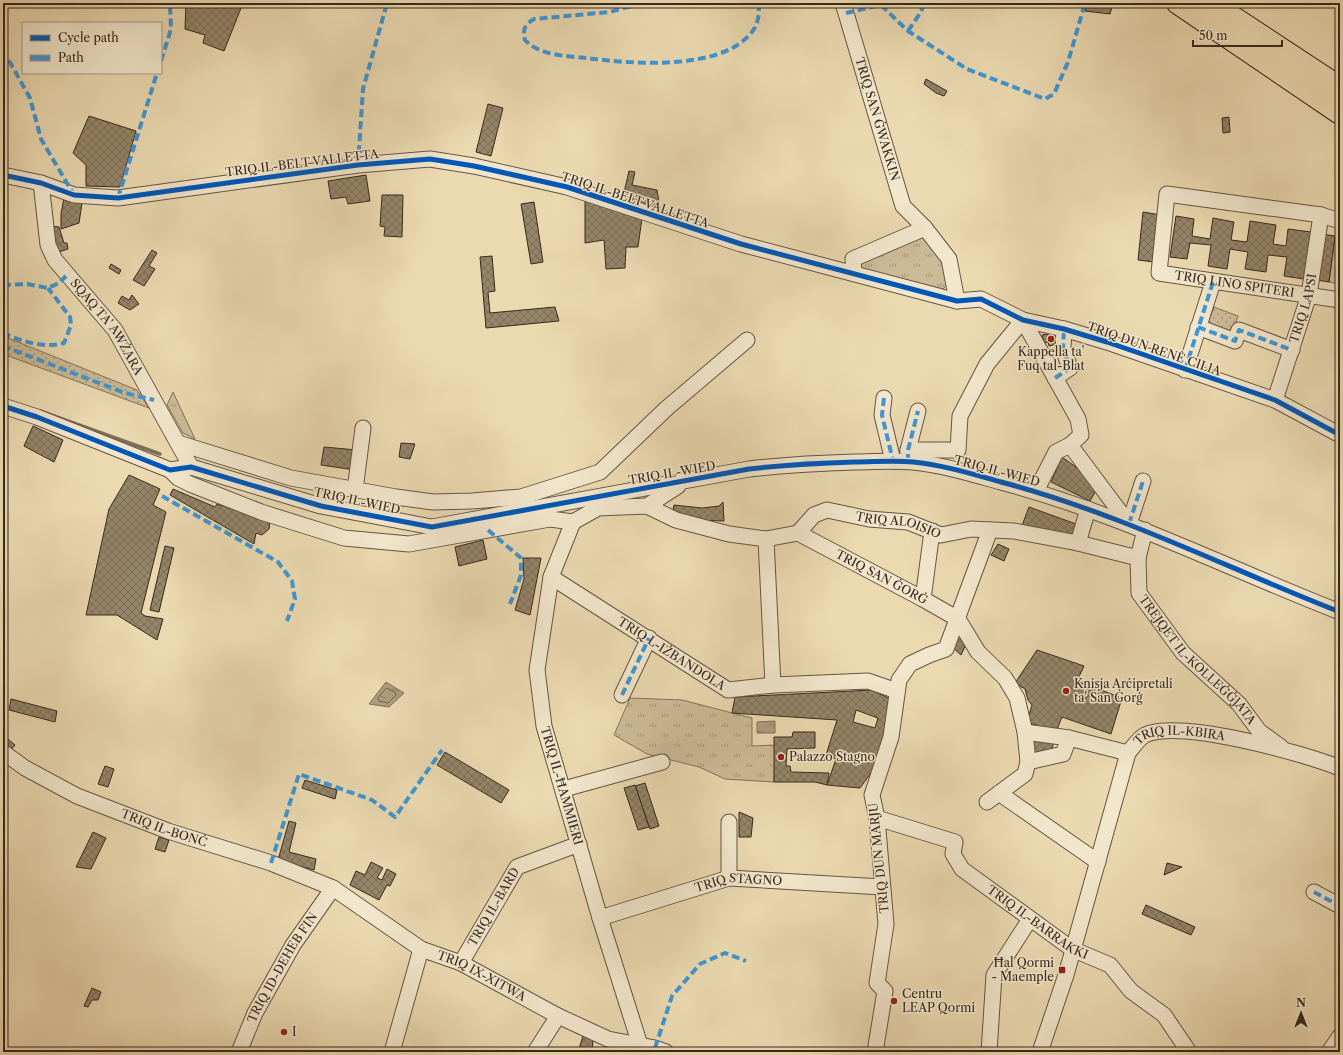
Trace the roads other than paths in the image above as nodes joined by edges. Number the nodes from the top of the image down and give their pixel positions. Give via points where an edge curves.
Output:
1 (843, 3) edge
2 (1178, 3) edge
3 (1211, 3) edge
4 (1340, 88) edge
5 (1340, 113) edge
6 (3, 175) edge
7 (41, 183) junction
8 (1320, 215) junction
9 (1340, 222) edge
10 (925, 228) junction
11 (854, 273) junction
12 (1213, 282) junction
13 (1309, 295) junction
14 (1340, 300) edge
15 (958, 301) junction
16 (1023, 320) junction
17 (1198, 327) junction
18 (1064, 329) junction
19 (747, 340) dead end
20 (1292, 350) junction
21 (1185, 370) junction
22 (1055, 378) junction
23 (884, 398) dead end
24 (1276, 400) junction
25 (3, 406) edge
26 (918, 411) dead end
27 (363, 428) dead end
28 (1340, 435) edge
29 (178, 443) junction
30 (1070, 445) junction
31 (903, 457) junction
32 (191, 467) junction
33 (170, 470) junction
34 (573, 480) junction
35 (1143, 481) dead end
36 (684, 482) junction
37 (355, 490) junction
38 (1036, 491) junction
39 (409, 499) junction
40 (577, 500) junction
41 (646, 506) junction
42 (1088, 509) junction
43 (406, 522) junction
44 (573, 522) junction
45 (1130, 524) junction
46 (990, 530) junction
47 (1145, 530) junction
48 (932, 531) junction
49 (798, 533) junction
50 (766, 539) junction
51 (1078, 543) junction
52 (1138, 558) junction
53 (552, 577) junction
54 (923, 599) junction
55 (1340, 612) edge
56 (958, 619) junction
57 (649, 638) junction
58 (773, 685) junction
59 (897, 691) junction
60 (622, 695) dead end
61 (1025, 732) junction
62 (1069, 738) junction
63 (3, 752) edge
64 (1287, 752) junction
65 (1128, 753) junction
66 (662, 762) dead end
67 (1028, 762) junction
68 (1340, 768) edge
69 (564, 789) junction
70 (999, 793) junction
71 (987, 802) dead end
72 (877, 818) junction
73 (729, 822) dead end
74 (579, 844) junction
75 (1098, 862) junction
76 (729, 878) junction
77 (882, 887) junction
78 (333, 888) junction
79 (1314, 892) dead end
80 (1340, 906) edge
81 (600, 918) junction
82 (1030, 919) junction
83 (421, 949) junction
84 (1072, 949) junction
85 (461, 963) junction
86 (558, 1016) junction
87 (1340, 1036) edge
88 (640, 1048) edge
89 (238, 1052) edge
90 (392, 1052) edge
91 (535, 1052) edge
92 (666, 1052) edge
93 (875, 1052) edge
94 (989, 1052) edge
95 (1040, 1052) edge
96 (1189, 1052) edge
97 (1329, 1052) edge

1 - 10 street, TRIQ SAN ĠWAKKIN via 903,206
2 - 5 highway
3 - 4 highway
6 - 7 street, TRIQ IL-BELT VALLETTA
7 - 11 street, TRIQ IL-BELT VALLETTA via 74,195 118,198 358,165 430,159 567,187 741,244
7 - 29 street, SQAQ TA' AWŻARA via 48,245 55,260 114,330
8 - 9 street
8 - 12 street, TRIQ LINO SPITERI via 1167,194 1159,273
8 - 13 street, TRIQ LAPSI
10 - 11 street via 853,259
10 - 15 street, TRIQ SAN ĠWAKKIN via 949,259
11 - 15 street, TRIQ IL-BELT VALLETTA
12 - 13 street, TRIQ LINO SPITERI
12 - 17 street
13 - 14 street, TRIQ LINO SPITERI
13 - 20 street, TRIQ LAPSI
15 - 16 street, TRIQ DUN RENÈ CILIA via 981,299
16 - 18 street, TRIQ DUN RENÈ CILIA
16 - 22 street
16 - 31 street via 987,364 960,416 958,450
17 - 20 street via 1235,341 1239,330
17 - 21 street
18 - 21 street, TRIQ DUN RENÈ CILIA
18 - 22 street via 1063,349 1070,368
19 - 34 street, TRIQ IL-WIED via 667,408 600,472
20 - 24 street, TRIQ LAPSI
21 - 24 street, TRIQ DUN RENÈ CILIA
22 - 30 street via 1078,419 1081,435
23 - 31 street via 882,415
24 - 28 street, TRIQ DUN RENÈ CILIA
25 - 33 street, TRIQ IL-WIED
26 - 31 street
27 - 37 street
29 - 32 street, SQAQ TA' AWŻARA
29 - 37 street, TRIQ IL-WIED via 291,478
30 - 38 street via 1056,452
30 - 45 street
31 - 36 street, TRIQ IL-WIED via 787,464
31 - 38 street, TRIQ IL-WIED
32 - 33 street, TRIQ IL-WIED
32 - 43 street, TRIQ IL-WIED via 322,506
33 - 44 street, TRIQ IL-WIED via 190,484 261,512 344,538 409,544 550,520
34 - 39 street, TRIQ IL-WIED via 521,497 441,502
34 - 40 street
35 - 45 street
36 - 40 street, TRIQ IL-WIED
36 - 41 street
37 - 39 street, TRIQ IL-WIED
38 - 42 street, TRIQ IL-WIED
39 - 43 street, TRIQ IL-WIED
40 - 43 street, TRIQ IL-WIED via 432,526
41 - 44 street via 598,508
41 - 50 street via 676,520 729,534
42 - 45 street, TRIQ IL-WIED
42 - 51 street
44 - 53 street, TRIQ IL-ĦAMMIERI
45 - 47 street, TRIQ IL-WIED
46 - 48 street, TRIQ ALOISIO via 971,529 941,535
46 - 51 street, TRIQ ALOISIO via 1014,531
46 - 56 street, TRIQ DUN MARJU
47 - 52 street, TREJQET IL-KOLLEĠĠJATA
47 - 55 street, TRIQ IL-WIED
48 - 49 street, TRIQ ALOISIO via 908,522 869,519 827,510 814,515
48 - 54 street
49 - 50 street
49 - 54 street, TRIQ SAN ĠORĠ
50 - 58 street
51 - 52 street, TRIQ ALOISIO
52 - 64 street, TREJQET IL-KOLLEĠĠJATA via 1139,593 1183,653 1239,704 1259,731
53 - 57 street, TRIQ L-IŻBANDOLA
53 - 69 street, TRIQ IL-ĦAMMIERI via 537,670 544,726
54 - 56 street, TRIQ SAN ĠORĠ
56 - 59 street, TRIQ DUN MARJU via 946,649 910,664 899,680
56 - 61 street, TRIQ SAN ĠORĠ via 978,652 1005,678 1017,698
57 - 58 street, TRIQ L-IŻBANDOLA via 728,690
57 - 60 street
58 - 59 street, TRIQ L-IŻBANDOLA via 868,681
59 - 72 street, TRIQ DUN MARJU via 891,737 872,795
61 - 62 street, TRIQ IL-KBIRA
61 - 67 street, TRIQ SAN ĠORĠ
62 - 65 street, TRIQ IL-KBIRA
62 - 67 street via 1063,754
63 - 78 street, TRIQ IL-BONĊ via 25,768 77,796 168,831 271,863
64 - 65 street, TRIQ IL-KBIRA via 1228,736 1158,731 1144,735
64 - 68 street, TRIQ IL-KBIRA
65 - 75 street
66 - 69 street
67 - 70 street via 1025,774
69 - 74 street, TRIQ IL-ĦAMMIERI
70 - 71 street
70 - 75 street
72 - 77 street, TRIQ DUN MARJU
72 - 82 street, TRIQ IL-BARRAKKI via 955,842 953,854 962,869
73 - 76 street
74 - 81 street, TRIQ IL-ĦAMMIERI
74 - 85 street, TRIQ IL-BARD via 517,867
75 - 84 street
76 - 77 street, TRIQ STAGNO
76 - 81 street, TRIQ STAGNO
77 - 93 street, TRIQ DUN MARJU via 886,924 877,983 885,991
78 - 83 street, TRIQ IX-XITWA
78 - 89 street, TRIQ ID-DEHEB FIN via 293,946 255,1013
79 - 80 street
81 - 88 street, TRIQ IL-ĦAMMIERI
82 - 84 street, TRIQ IL-BARRAKKI
82 - 94 street via 994,975
83 - 85 street, TRIQ IX-XITWA
83 - 90 street
84 - 95 street
84 - 96 street, TRIQ IL-BARRAKKI via 1110,965 1131,991 1164,1015
85 - 86 street, TRIQ IX-XITWA
86 - 88 street, TRIQ IX-XITWA via 608,1039
86 - 91 street
87 - 97 street
88 - 92 street, TRIQ IX-XITWA via 656,1048

